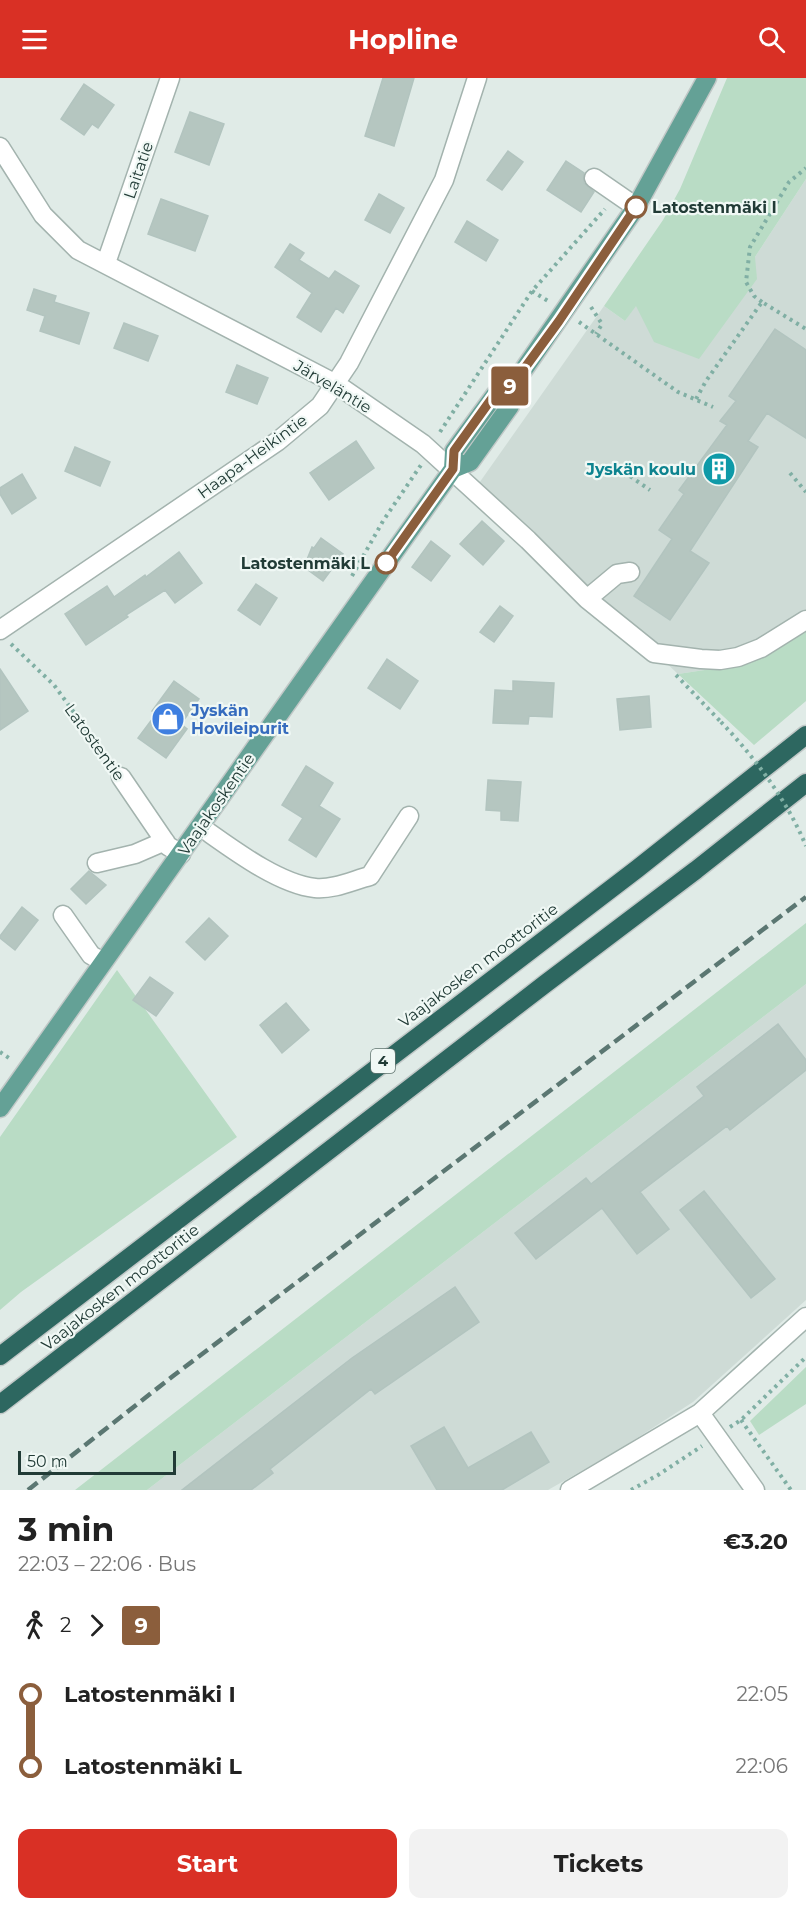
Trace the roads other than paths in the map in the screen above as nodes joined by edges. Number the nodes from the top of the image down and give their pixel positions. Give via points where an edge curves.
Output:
1 (170, 78) edge
2 (477, 78) edge
3 (707, 78) edge
4 (0, 147) edge
5 (594, 178) dead end
6 (629, 202) junction
7 (106, 263) junction
8 (336, 384) junction
9 (453, 469) junction
10 (630, 572) dead end
11 (587, 599) junction
12 (806, 620) edge
13 (5, 637) edge
14 (806, 735) edge
15 (121, 777) road end
16 (806, 783) edge
17 (408, 816) dead end
18 (201, 827) junction
19 (165, 841) junction
20 (181, 854) junction
21 (97, 863) dead end
22 (63, 915) dead end
23 (103, 962) junction
24 (0, 1108) edge
25 (806, 1317) edge
26 (0, 1356) edge
27 (0, 1404) edge
28 (700, 1413) junction
29 (570, 1490) edge
30 (755, 1490) edge

1 - 7 street, Laitatie
2 - 8 street, Haapa-Heikintie via 444,180
3 - 6 main road, Vaajakoskentie
4 - 7 street, Järveläntie via 43,215 60,234 78,250
5 - 6 street
6 - 9 main road, Vaajakoskentie via 559,321 513,384 495,394 454,451
7 - 8 street, Järveläntie
8 - 9 street, Järveläntie
8 - 13 street, Haapa-Heikintie via 320,406 278,441
9 - 11 street, Järveläntie
9 - 18 main road, Vaajakoskentie
10 - 11 street via 617,574
11 - 12 street, Järveläntie via 654,653 701,659 738,657 761,648
14 - 26 highway, Vaajakosken moottoritie / 4
15 - 19 street, Latostentie
16 - 27 highway, Vaajakosken moottoritie / 4
17 - 18 street via 370,876 316,888 278,877
18 - 20 main road, Vaajakoskentie
19 - 20 street, Latostentie
19 - 21 street via 135,854
20 - 23 main road, Vaajakoskentie
22 - 23 street via 92,955
23 - 24 main road, Vaajakoskentie
25 - 28 street
28 - 29 street
28 - 30 street

